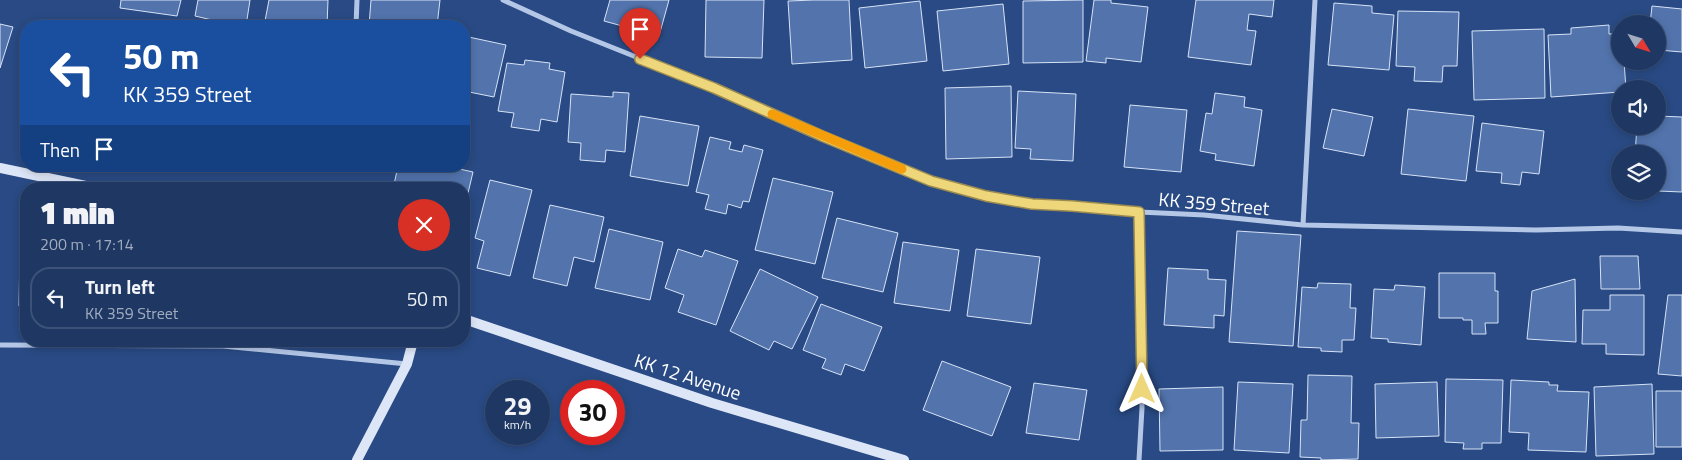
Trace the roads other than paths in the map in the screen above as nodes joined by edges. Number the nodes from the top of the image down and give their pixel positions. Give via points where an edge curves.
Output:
1 (357, 0) edge
2 (503, 0) edge
3 (1315, 0) edge
4 (356, 20) edge
5 (0, 168) edge
6 (67, 182) edge
7 (1139, 212) junction
8 (1304, 225) junction
9 (1682, 232) edge
10 (470, 321) edge
11 (0, 345) edge
12 (20, 345) edge
13 (233, 347) edge
14 (411, 347) edge
15 (407, 364) junction
16 (357, 460) edge
17 (904, 460) edge
18 (1140, 460) edge

1 - 4 street
2 - 7 street, KK 359 Street via 931,181 1032,204
3 - 8 street
5 - 6 main road
7 - 8 street, KK 359 Street
7 - 18 street
8 - 9 street, KK 359 Street via 1536,230 1618,228
10 - 17 main road, KK 12 Avenue via 712,403
11 - 12 street
13 - 15 street
14 - 15 main road
15 - 16 main road

